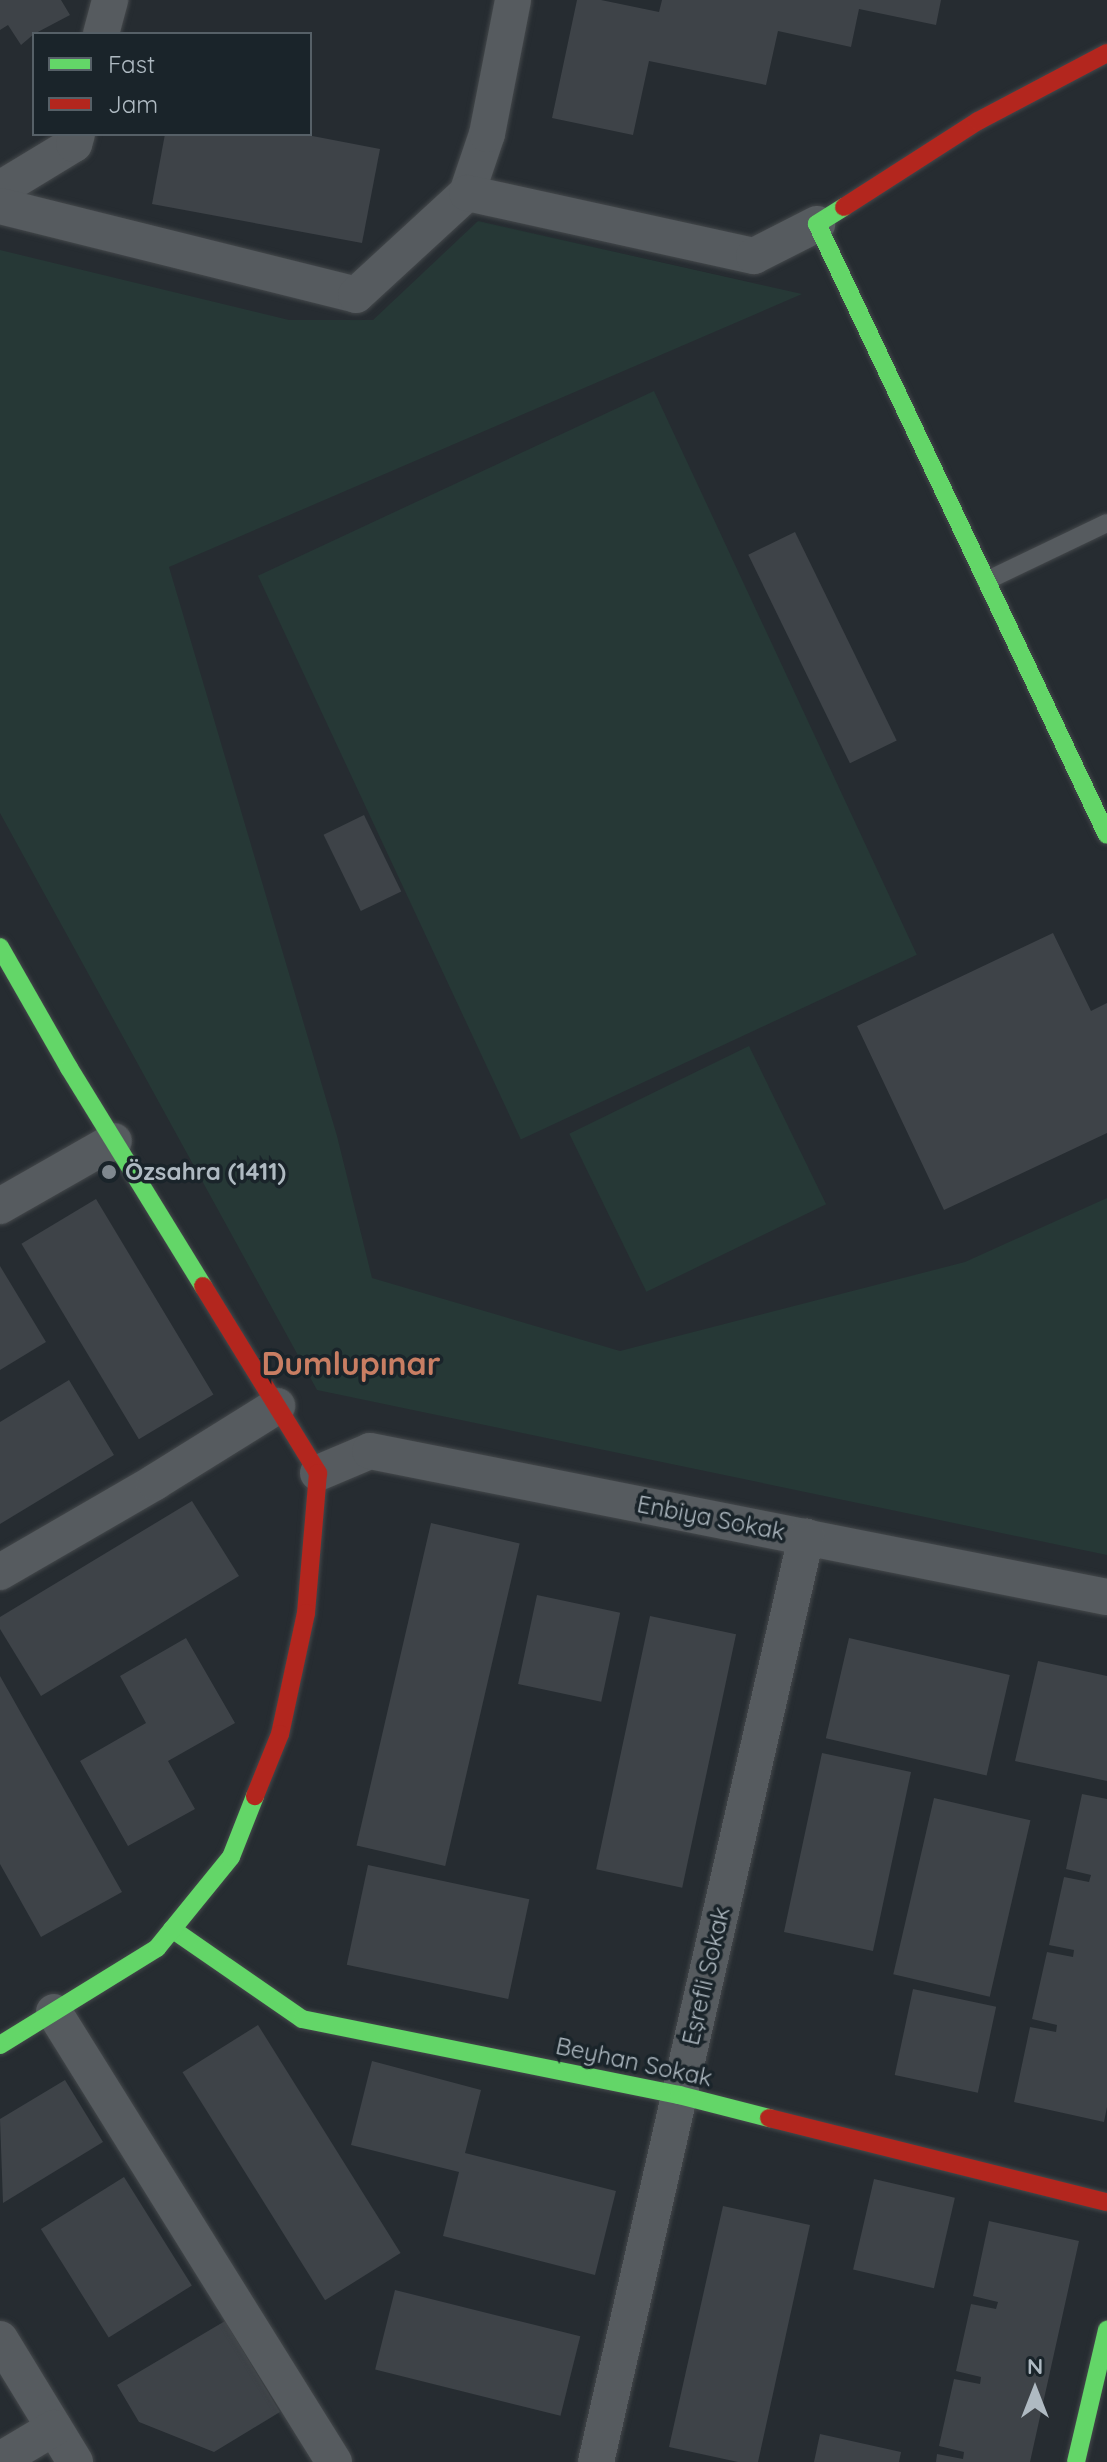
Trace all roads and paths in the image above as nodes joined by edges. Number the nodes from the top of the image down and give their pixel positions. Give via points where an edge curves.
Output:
1 (110, 0) edge
2 (513, 0) edge
3 (102, 32) edge
4 (1107, 53) edge
5 (76, 136) edge
6 (0, 189) edge
7 (467, 193) junction
8 (0, 206) edge
9 (817, 224) junction
10 (1107, 523) edge
11 (986, 581) junction
12 (1107, 835) edge
13 (0, 947) edge
14 (114, 1141) junction
15 (0, 1206) edge
16 (277, 1406) junction
17 (318, 1473) junction
18 (806, 1537) junction
19 (0, 1572) edge
20 (1107, 1597) edge
21 (172, 1929) junction
22 (54, 2012) junction
23 (3, 2035) edge
24 (679, 2095) junction
25 (1107, 2202) edge
26 (1107, 2330) edge
27 (0, 2339) edge
28 (54, 2428) junction
29 (0, 2460) edge
30 (75, 2462) edge
31 (334, 2462) edge
32 (596, 2462) edge
33 (1076, 2462) edge

1 - 3 street
2 - 7 street via 487,134
4 - 9 street via 978,121
5 - 6 street via 74,144
7 - 8 street via 356,295
7 - 9 street via 754,256
9 - 11 street
10 - 11 lane
11 - 12 street
13 - 14 street
14 - 15 street
14 - 16 street
16 - 17 street
16 - 19 street
17 - 18 street, Enbiya Sokak via 370,1451
17 - 21 street via 306,1613 280,1734 231,1857
18 - 20 street, Enbiya Sokak
18 - 24 street, Eşrefli Sokak
21 - 22 street via 157,1948
21 - 24 street, Beyhan Sokak via 302,2019
22 - 23 street
22 - 31 street
24 - 25 street, Beyhan Sokak
24 - 32 street, Eşrefli Sokak
26 - 33 street
27 - 28 street
28 - 29 street
28 - 30 street

